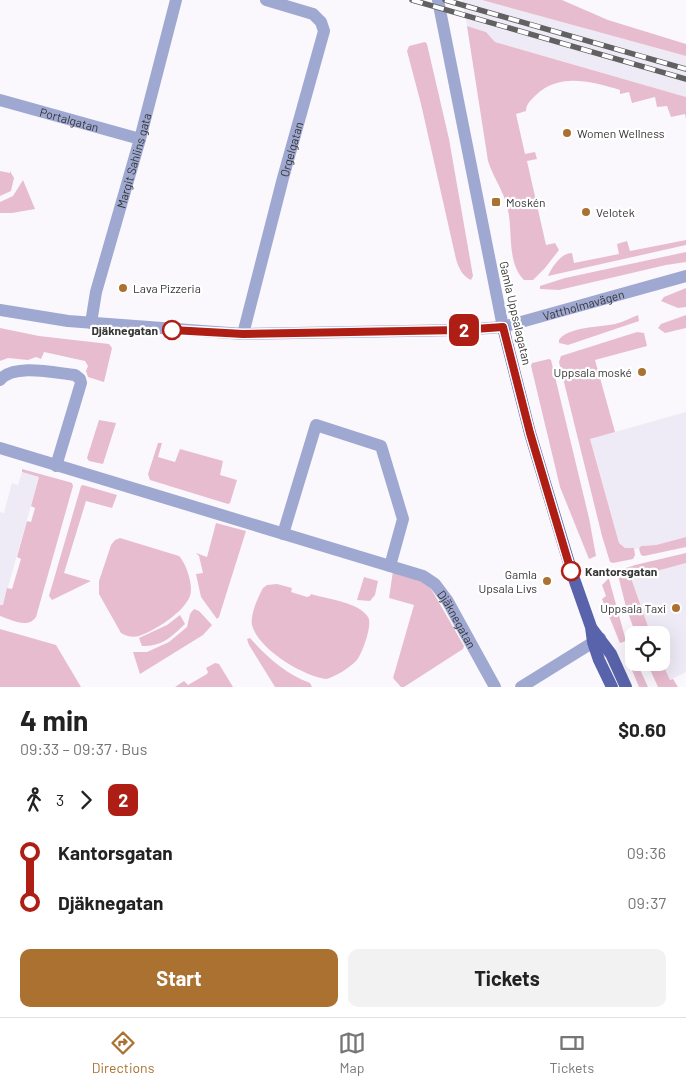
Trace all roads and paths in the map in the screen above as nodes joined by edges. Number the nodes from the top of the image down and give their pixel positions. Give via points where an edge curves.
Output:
1 (176, 0) edge
2 (266, 0) edge
3 (438, 0) edge
4 (0, 100) edge
5 (140, 139) junction
6 (686, 276) edge
7 (0, 310) edge
8 (91, 324) junction
9 (503, 327) junction
10 (243, 334) junction
11 (0, 380) edge
12 (0, 448) edge
13 (56, 466) junction
14 (283, 534) junction
15 (390, 566) junction
16 (597, 640) junction
17 (495, 687) edge
18 (521, 687) edge
19 (612, 687) edge
20 (626, 687) edge

1 - 5 street, Margit Sahlins gata
2 - 10 street, Orgelgatan via 313,14 324,31
3 - 9 street, Gamla Uppsalagatan
4 - 5 street, Portalgatan
5 - 8 street, Margit Sahlins gata via 96,292
6 - 9 street, Vattholmavägen
7 - 8 street, Vattholmavägen
8 - 10 street, Vattholmavägen
9 - 10 street, Vattholmavägen
9 - 16 main road, Gamla Uppsalagatan via 530,433 572,573
11 - 13 street via 10,372 22,371 75,375 80,379
12 - 13 street, Djäknegatan
13 - 14 street, Djäknegatan
14 - 15 street, Djäknegatan
14 - 15 street via 316,425 381,446 403,519
15 - 17 street, Djäknegatan via 423,576 435,584 454,610
16 - 18 street
16 - 19 main road, Gamla Uppsalagatan via 599,660
16 - 20 main road, Gamla Uppsalagatan via 610,654

